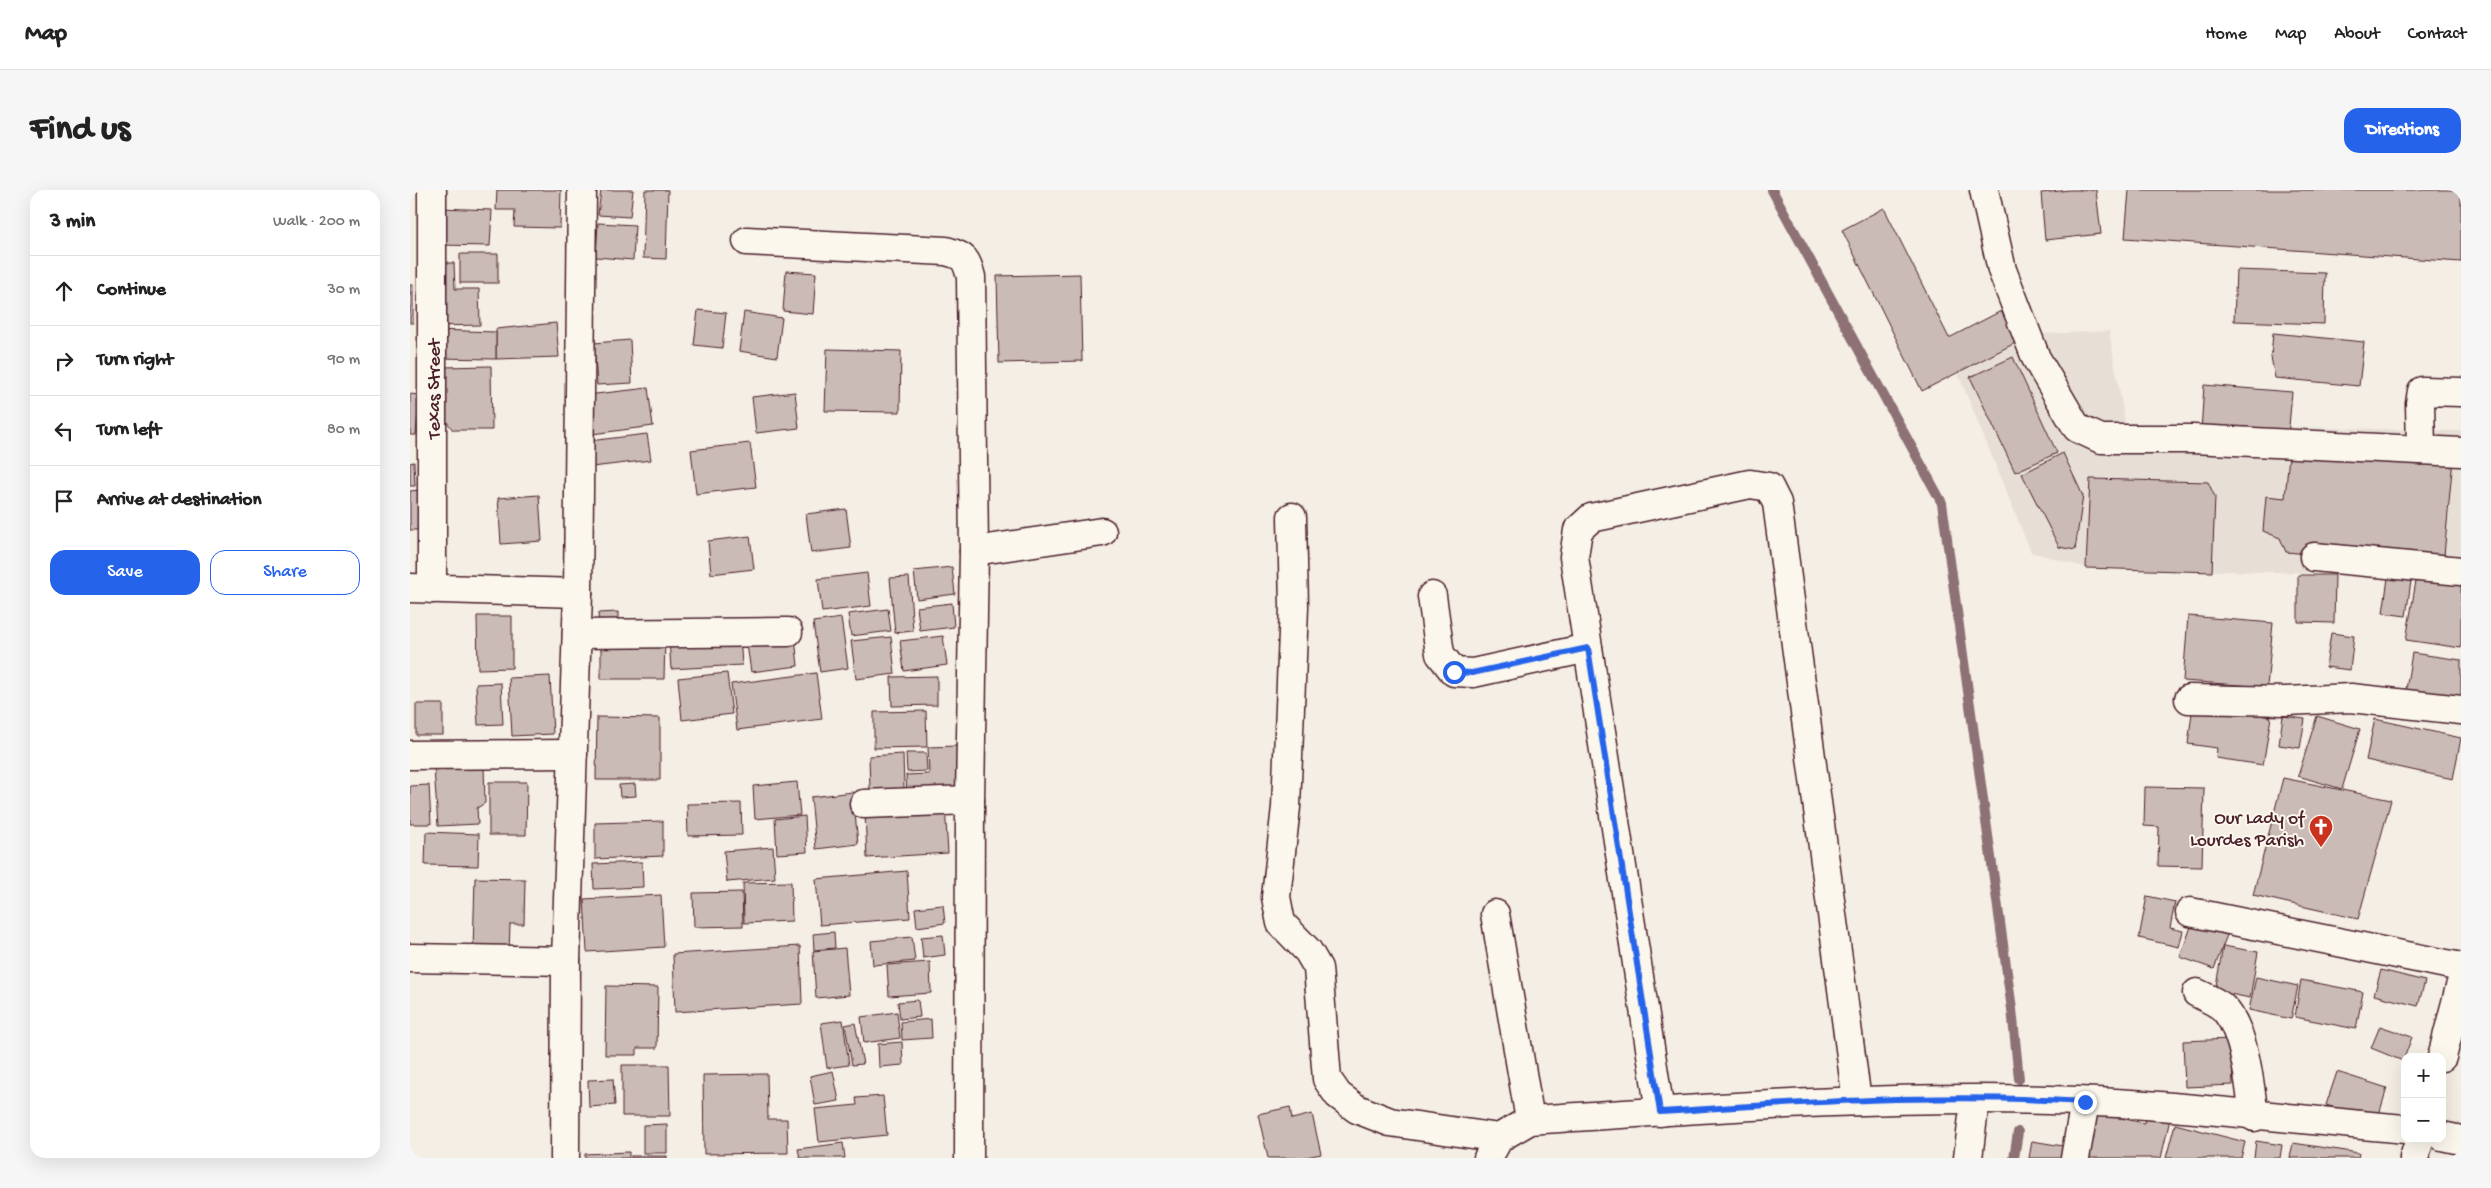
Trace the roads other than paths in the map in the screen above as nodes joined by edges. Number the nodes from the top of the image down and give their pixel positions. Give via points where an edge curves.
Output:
1 (432, 190) edge
2 (582, 190) edge
3 (1984, 190) edge
4 (747, 241) dead end
5 (2461, 392) edge
6 (2421, 450) junction
7 (2461, 452) edge
8 (1292, 516) dead end
9 (1102, 532) dead end
10 (974, 551) junction
11 (2314, 558) dead end
12 (2461, 571) edge
13 (421, 589) edge
14 (578, 593) junction
15 (1432, 596) dead end
16 (788, 632) dead end
17 (577, 634) junction
18 (1588, 648) junction
19 (2189, 698) dead end
20 (2461, 710) edge
21 (410, 755) edge
22 (578, 759) junction
23 (970, 800) junction
24 (864, 804) dead end
25 (2190, 912) dead end
26 (1495, 914) dead end
27 (410, 958) edge
28 (566, 962) junction
29 (2461, 967) edge
30 (2461, 983) edge
31 (2197, 993) dead end
32 (2443, 1053) edge
33 (1976, 1100) junction
34 (1857, 1101) junction
35 (2085, 1102) junction
36 (1660, 1112) junction
37 (2254, 1117) junction
38 (1530, 1120) junction
39 (2401, 1130) edge
40 (2446, 1137) edge
41 (2461, 1140) edge
42 (2419, 1143) edge
43 (1493, 1148) edge
44 (565, 1158) edge
45 (970, 1158) edge
46 (1968, 1158) edge
47 (2074, 1158) edge
48 (2414, 1158) edge

1 - 13 main road, Texas Street
2 - 14 main road
3 - 6 main road via 2002,270 2036,358 2077,428 2101,439 2193,439
4 - 10 main road via 946,251 967,260 971,277
5 - 6 main road via 2422,391
6 - 7 main road
8 - 43 main road via 1294,607 1287,797 1276,897 1281,923 1308,951 1318,968 1327,1079 1338,1095 1357,1109 1390,1122
9 - 10 main road
10 - 23 main road
11 - 12 main road
13 - 14 main road
14 - 17 main road
15 - 18 main road via 1440,654 1454,672 1472,673
16 - 17 main road
17 - 22 main road
18 - 34 main road via 1574,556 1578,530 1591,518 1750,484 1769,487 1777,503
18 - 36 main road
19 - 20 main road via 2351,698
21 - 22 main road
22 - 28 main road
23 - 24 main road
23 - 45 main road
25 - 29 main road
26 - 38 main road
27 - 28 main road
28 - 44 main road
30 - 32 main road
31 - 37 main road via 2222,1007 2234,1026 2246,1058
33 - 34 main road
33 - 35 main road
33 - 46 main road
34 - 36 main road
35 - 37 main road
35 - 47 main road
36 - 38 main road
37 - 39 main road
38 - 43 main road
40 - 41 main road
42 - 48 main road

